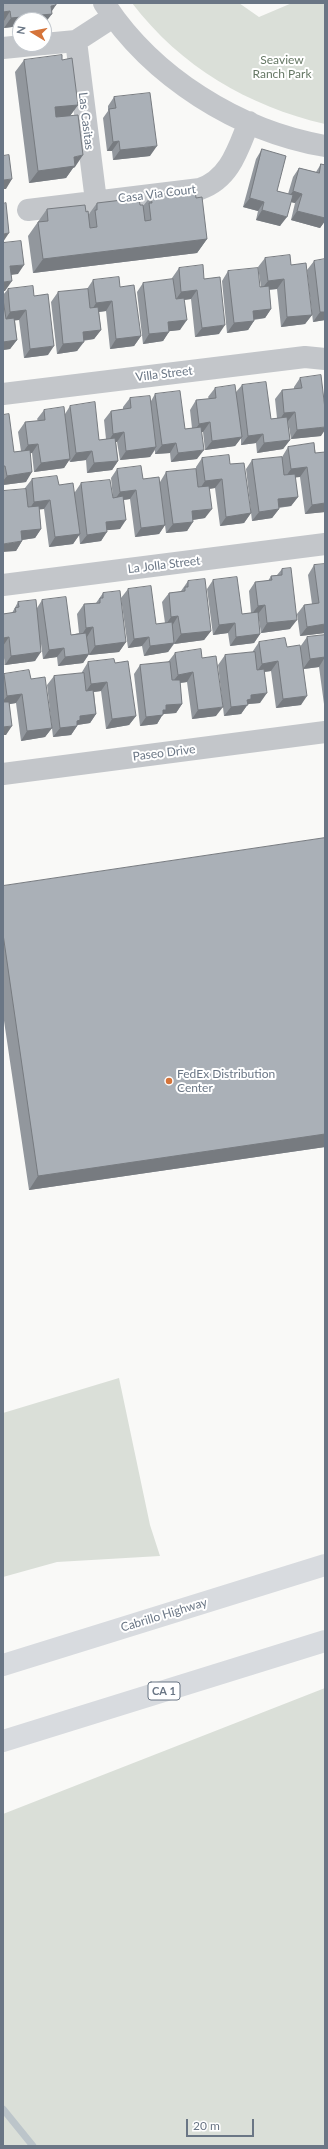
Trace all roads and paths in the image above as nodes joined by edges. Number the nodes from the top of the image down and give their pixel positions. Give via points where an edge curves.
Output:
1 (108, 10) edge
2 (76, 41) junction
3 (52, 43) edge
4 (249, 122) junction
5 (325, 146) edge
6 (96, 201) junction
7 (28, 210) dead end
8 (325, 359) edge
9 (3, 394) edge
10 (325, 544) edge
11 (3, 585) edge
12 (325, 732) edge
13 (3, 774) edge
14 (325, 1565) edge
15 (325, 1641) edge
16 (3, 1665) edge
17 (3, 1740) edge

1 - 2 street
1 - 4 street via 142,50 175,78 210,102
2 - 3 street
2 - 6 street, Las Casitas
4 - 5 street via 283,136
4 - 6 street, Casa Via Court via 229,167 222,177 211,185 200,190
6 - 7 street, Casa Via Court
8 - 9 street, Villa Street via 305,357
10 - 11 street, La Jolla Street
12 - 13 street, Paseo Drive
14 - 16 highway, Cabrillo Highway
15 - 17 highway, CA 1

